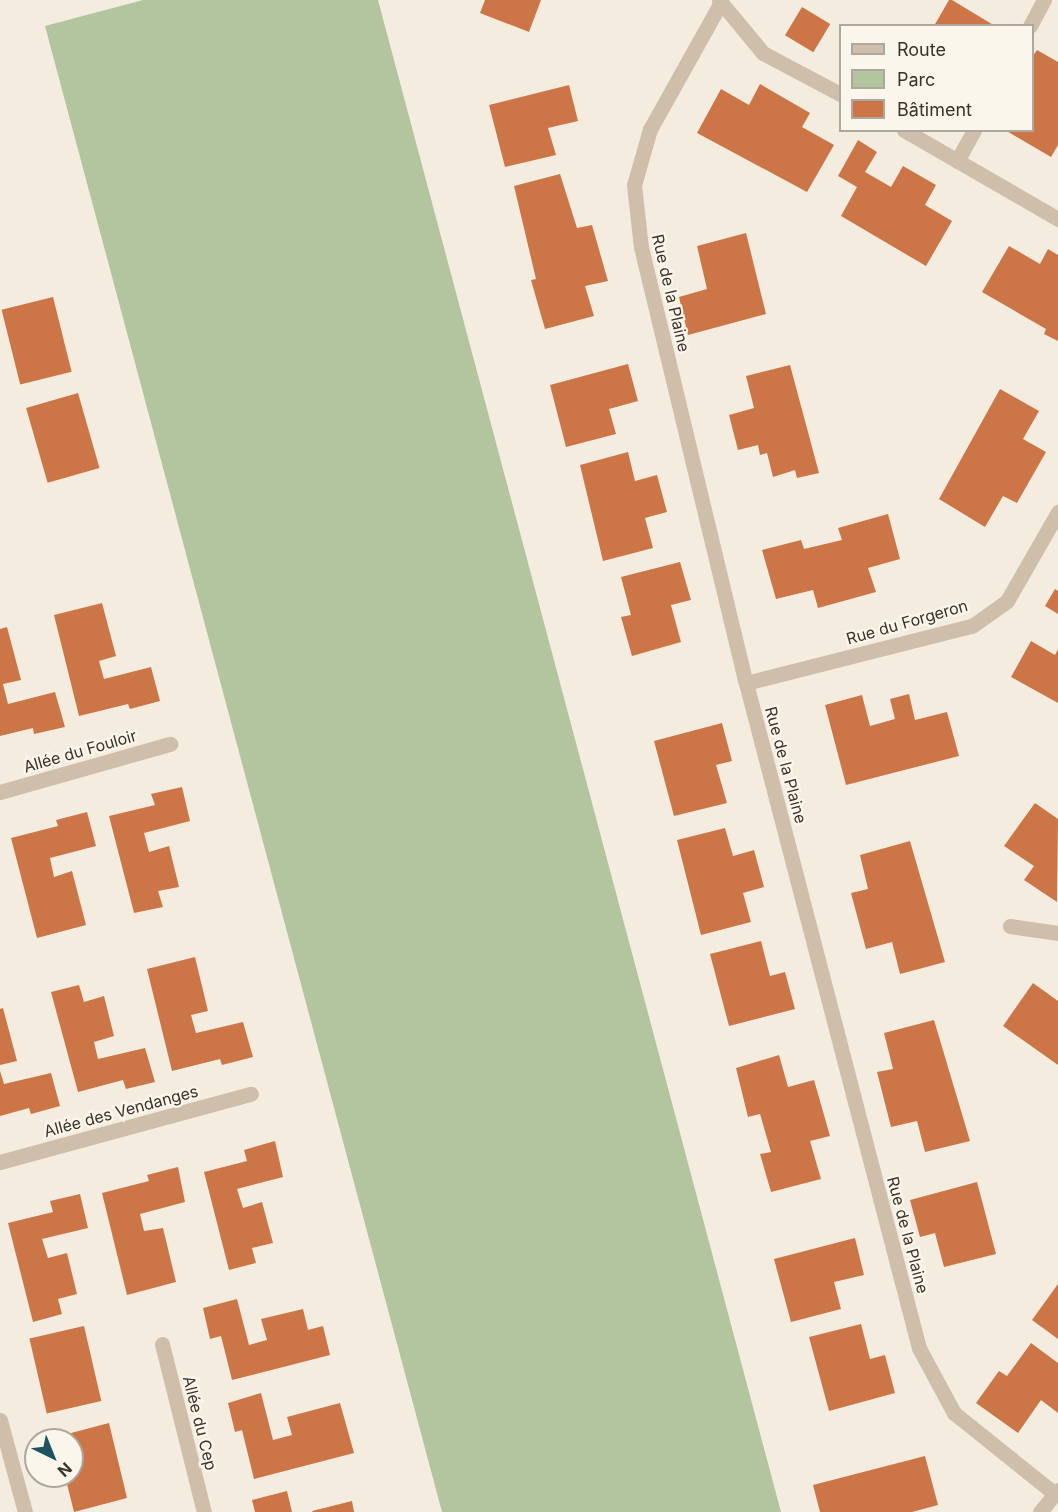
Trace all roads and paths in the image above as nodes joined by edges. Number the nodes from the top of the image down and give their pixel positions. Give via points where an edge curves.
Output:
1 (1044, 0) edge
2 (720, 2) edge
3 (1031, 24) edge
4 (839, 93) edge
5 (907, 132) edge
6 (973, 132) edge
7 (957, 161) junction
8 (1058, 219) edge
9 (1058, 512) edge
10 (746, 683) junction
11 (170, 744) dead end
12 (0, 792) edge
13 (1010, 926) dead end
14 (1058, 933) edge
15 (251, 1094) dead end
16 (0, 1162) edge
17 (162, 1344) dead end
18 (0, 1420) edge
19 (1057, 1492) edge
20 (25, 1512) edge
21 (204, 1512) edge
22 (1040, 1512) edge

1 - 3 street
2 - 4 street via 763,52
2 - 10 street, Rue de la Plaine via 650,129 634,185 641,247
5 - 7 street
6 - 7 street
7 - 8 street
9 - 10 street, Rue du Forgeron via 1006,601 972,626
10 - 19 street, Rue de la Plaine via 919,1348 954,1413
11 - 12 street, Allée du Fouloir
13 - 14 street
15 - 16 street, Allée des Vendanges
17 - 21 street, Allée du Cep
18 - 20 street
19 - 22 street

